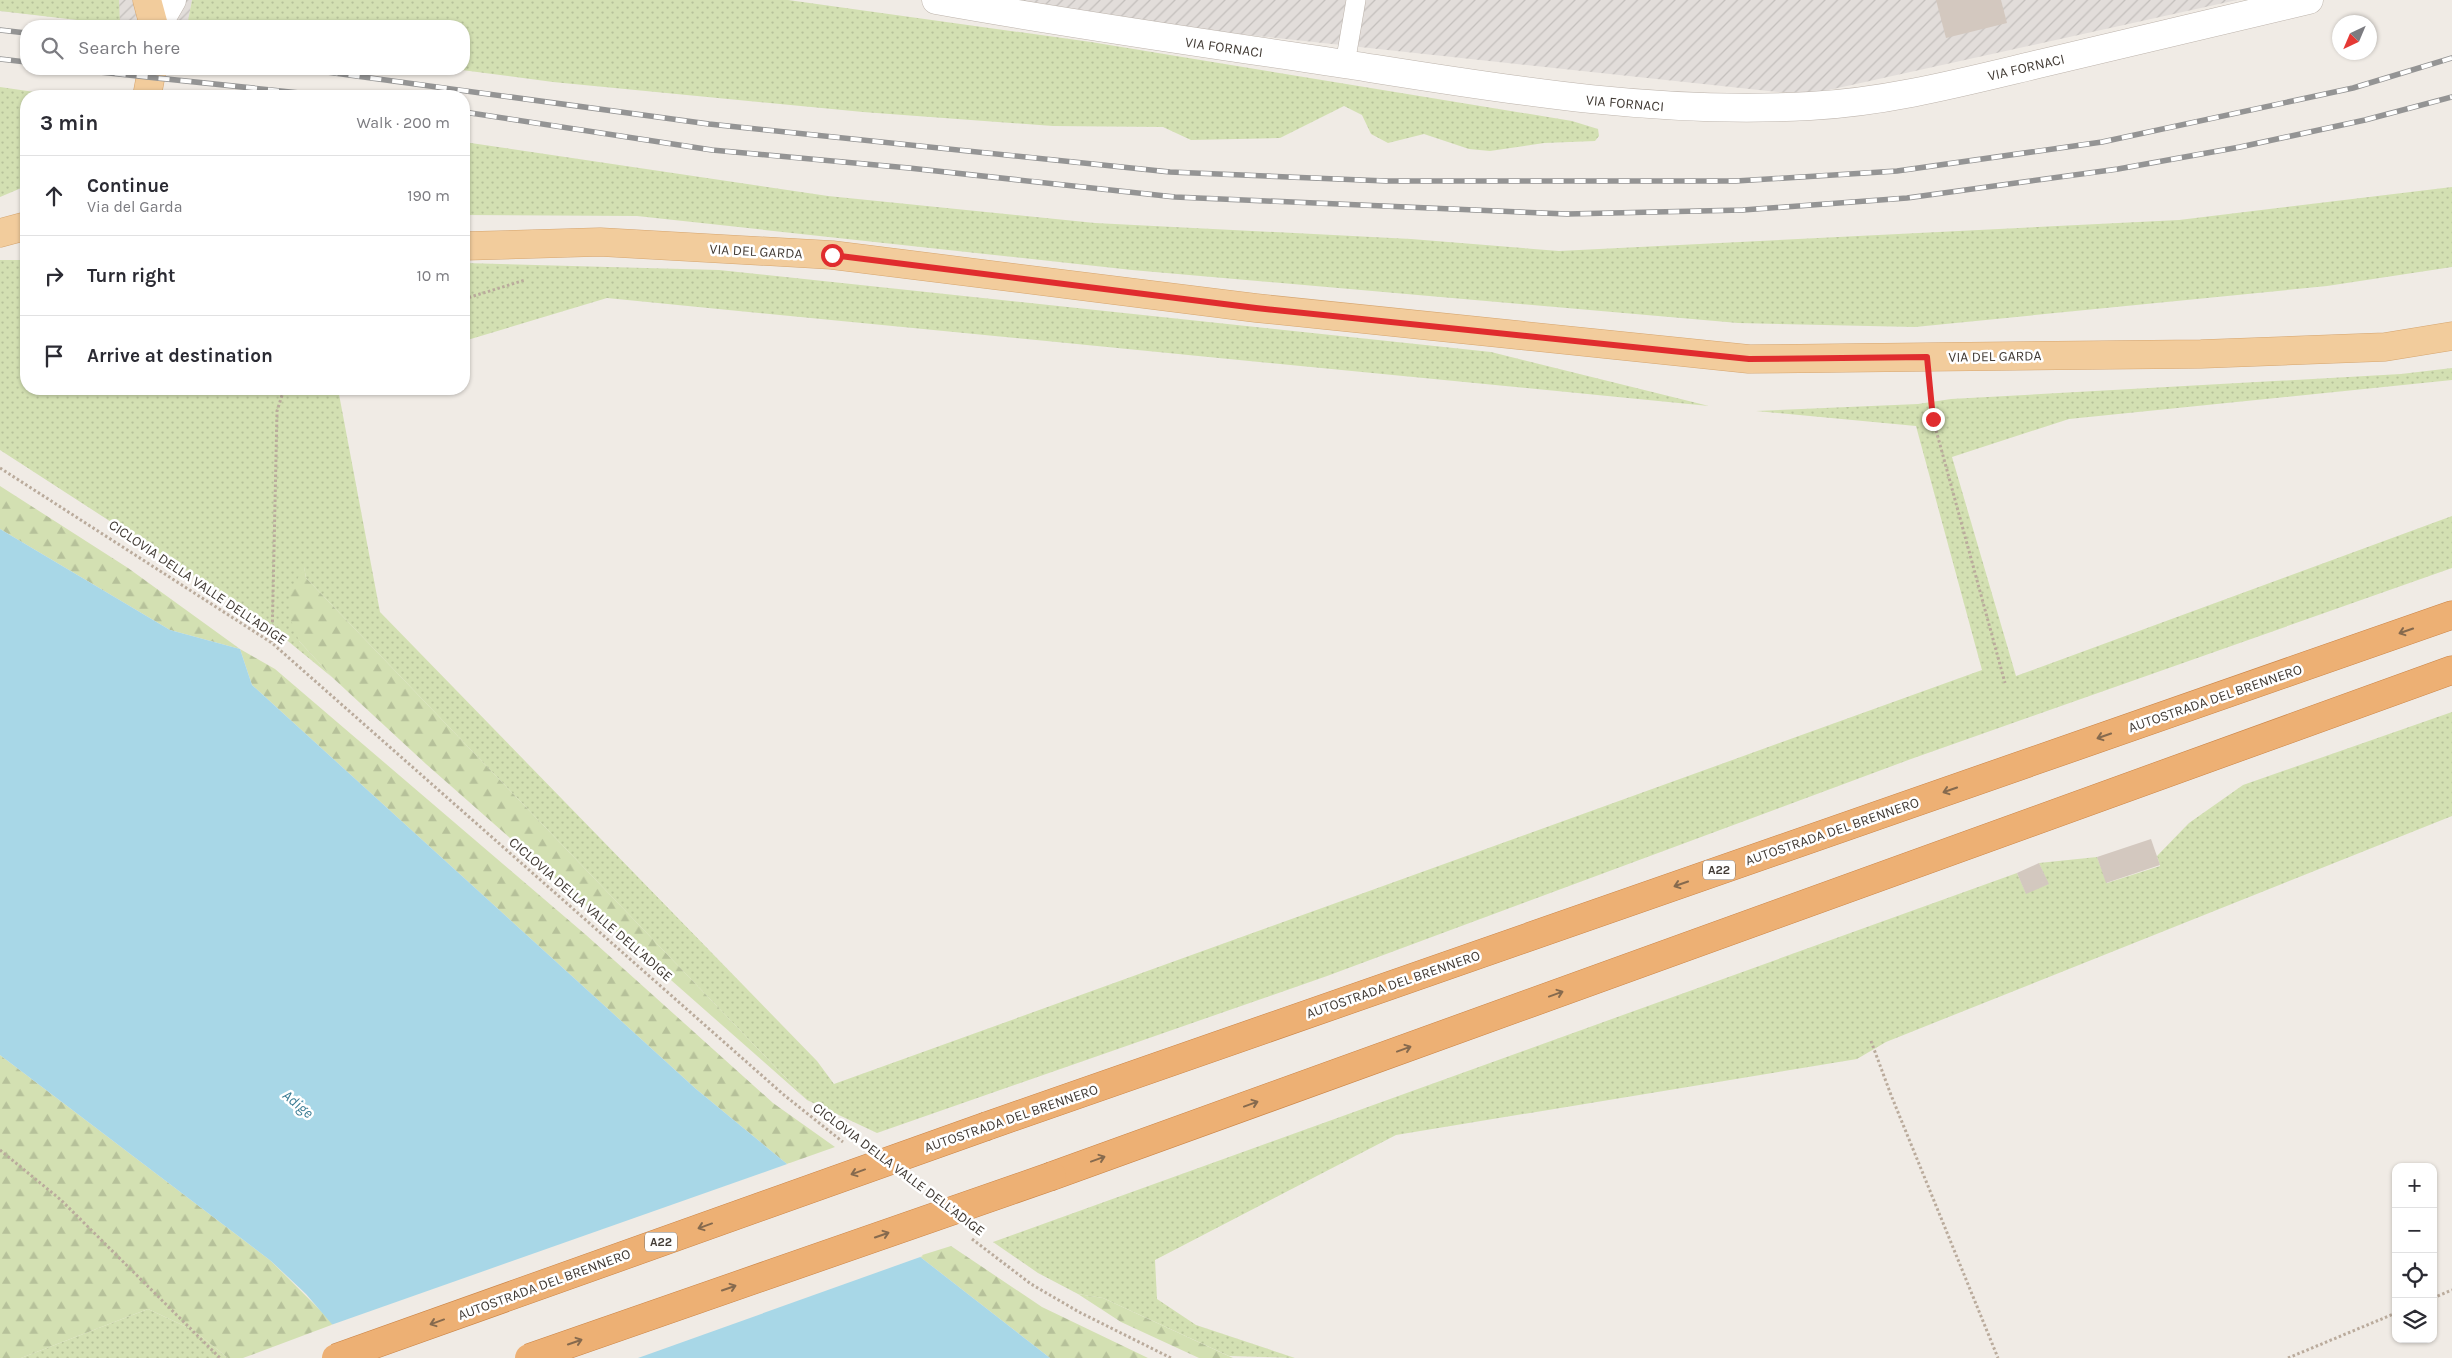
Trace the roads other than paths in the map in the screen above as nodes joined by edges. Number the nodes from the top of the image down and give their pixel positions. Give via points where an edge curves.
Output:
1 (147, 0) edge
2 (172, 0) edge
3 (936, 0) edge
4 (1356, 0) edge
5 (2309, 0) edge
6 (154, 20) edge
7 (160, 20) edge
8 (1346, 64) junction
9 (20, 228) edge
10 (0, 233) edge
11 (0, 242) edge
12 (20, 244) edge
13 (470, 246) edge
14 (2452, 336) edge
15 (2452, 615) edge
16 (2452, 670) edge
17 (336, 1358) edge
18 (529, 1358) edge

1 - 6 main road
2 - 7 street
3 - 8 street, VIA FORNACI via 1062,23
4 - 8 lane
5 - 8 street, VIA FORNACI via 1946,86 1813,106 1738,109 1550,96
9 - 10 main road
11 - 12 main road
13 - 14 main road, VIA DEL GARDA via 600,242 832,255 1256,308 1749,359 2201,354 2385,347
15 -> 17 highway, AUTOSTRADA DEL BRENNERO / A22, bridge via 987,1126
18 -> 16 highway, bridge via 1052,1176

